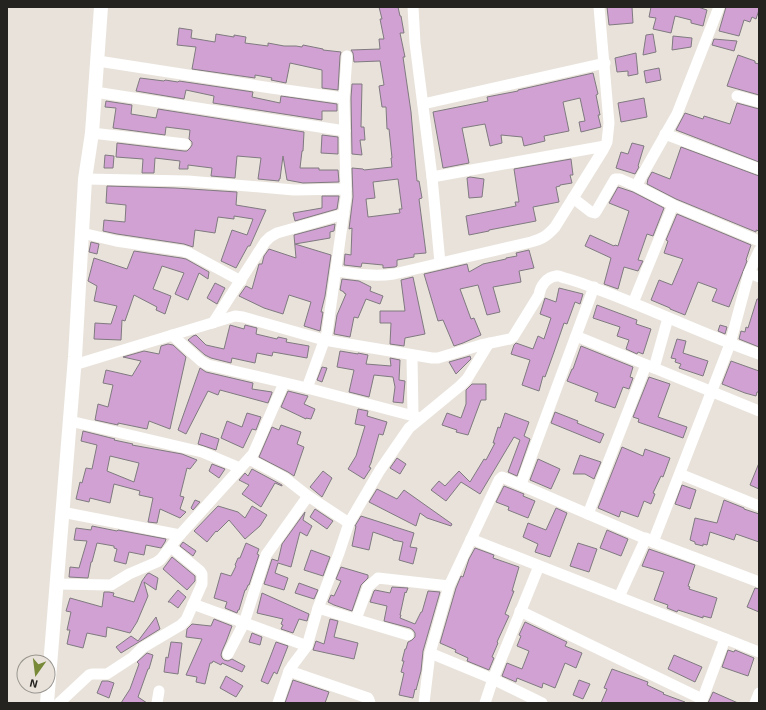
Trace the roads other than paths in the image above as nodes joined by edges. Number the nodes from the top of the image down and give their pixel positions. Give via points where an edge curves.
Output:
1 (101, 7) edge
2 (413, 7) edge
3 (599, 7) edge
4 (719, 7) edge
5 (347, 56) dead end
6 (98, 61) junction
7 (605, 63) junction
8 (95, 92) junction
9 (737, 96) dead end
10 (344, 98) junction
11 (759, 102) edge
12 (423, 104) junction
13 (345, 131) junction
14 (92, 133) junction
15 (665, 134) junction
16 (185, 144) dead end
17 (605, 146) junction
18 (759, 169) edge
19 (432, 177) junction
20 (85, 179) junction
21 (636, 186) junction
22 (346, 189) junction
23 (575, 200) junction
24 (673, 205) junction
25 (344, 214) junction
26 (82, 233) junction
27 (759, 241) edge
28 (759, 251) edge
29 (440, 263) junction
30 (336, 271) junction
31 (754, 275) edge
32 (241, 281) junction
33 (594, 288) junction
34 (633, 303) junction
35 (668, 318) junction
36 (214, 322) junction
37 (172, 335) junction
38 (576, 336) junction
39 (324, 340) junction
40 (497, 342) junction
41 (730, 344) junction
42 (759, 354) edge
43 (412, 355) junction
44 (74, 364) junction
45 (650, 367) junction
46 (284, 383) junction
47 (307, 388) junction
48 (712, 392) junction
49 (759, 411) edge
50 (417, 417) junction
51 (70, 421) junction
52 (249, 459) junction
53 (240, 468) junction
54 (680, 474) junction
55 (520, 484) junction
56 (308, 496) junction
57 (759, 506) edge
58 (62, 512) junction
59 (588, 514) junction
60 (349, 523) junction
61 (180, 535) junction
62 (471, 539) junction
63 (650, 540) junction
64 (171, 547) junction
65 (539, 566) junction
66 (759, 582) edge
67 (56, 584) junction
68 (449, 586) junction
69 (619, 597) junction
70 (193, 604) junction
71 (318, 608) junction
72 (520, 611) junction
73 (356, 619) junction
74 (244, 623) junction
75 (408, 635) dead end
76 (725, 639) junction
77 (307, 646) junction
78 (759, 652) edge
79 (430, 653) junction
80 (228, 654) dead end
81 (289, 671) junction
82 (493, 679) junction
83 (159, 691) dead end
84 (759, 693) edge
85 (701, 701) edge
86 (47, 703) edge
87 (59, 703) edge
88 (157, 703) edge
89 (278, 703) edge
90 (370, 703) edge
91 (424, 703) edge
92 (485, 703) edge
93 (542, 703) edge
94 (756, 703) edge

1 - 6 street
2 - 12 street via 414,37
3 - 7 street
4 - 15 street via 677,114
5 - 10 street
6 - 8 street
6 - 10 street
7 - 12 street
7 - 17 street via 609,123
8 - 13 street
8 - 14 street
9 - 11 street
10 - 13 street
12 - 19 street
13 - 22 street
14 - 16 street
14 - 20 street
15 - 18 street
15 - 21 street
17 - 19 street
17 - 23 street
19 - 29 street
20 - 22 street via 188,181 294,190
20 - 26 street
21 - 23 street via 615,179 595,213
21 - 24 street
22 - 25 street
23 - 29 street via 555,227 540,240
24 - 27 street
24 - 34 street
25 - 30 street
25 - 32 street via 270,237
26 - 32 street via 183,251
26 - 44 street
28 - 31 street
29 - 30 street via 382,276
30 - 39 street
31 - 41 street
32 - 36 street
33 - 34 street
33 - 38 street
33 - 40 street via 556,276 548,279 513,337
34 - 35 street
35 - 41 street
35 - 45 street
36 - 37 street
36 - 39 street via 234,316 243,317
37 - 44 street
37 - 46 street via 205,364
38 - 45 street
38 - 55 street
39 - 43 street
39 - 47 street
40 - 43 street via 438,358
40 - 50 street via 464,383
41 - 42 street
41 - 48 street
43 - 50 street
44 - 51 street
45 - 48 street
45 - 59 street
46 - 47 street
46 - 52 street
47 - 50 street
48 - 49 street
48 - 54 street
50 - 60 street via 382,466
51 - 53 street via 202,452
51 - 58 street
52 - 53 street
52 - 56 street via 285,478
53 - 61 street
54 - 57 street
54 - 63 street
55 - 59 street
55 - 62 street via 500,478
56 - 60 street
56 - 74 street via 266,555
58 - 61 street
58 - 67 street
59 - 63 street
60 - 71 street
61 - 64 street
62 - 65 street
62 - 68 street
63 - 66 street
63 - 69 street
64 - 67 street via 159,561 110,585
64 - 70 street via 202,574 202,584
65 - 69 street
65 - 72 street
67 - 86 street
68 - 73 street via 378,578 368,587
68 - 79 street
69 - 76 street
70 - 74 street
70 - 87 street via 184,623 142,648 108,674 89,675
71 - 73 street
71 - 77 street
72 - 82 street
72 - 85 street
73 - 75 street
74 - 77 street
74 - 80 street
76 - 78 street
76 - 85 street
77 - 81 street
79 - 82 street
79 - 91 street
81 - 89 street
81 - 90 street via 368,698
82 - 92 street
82 - 93 street
83 - 88 street
84 - 94 street

